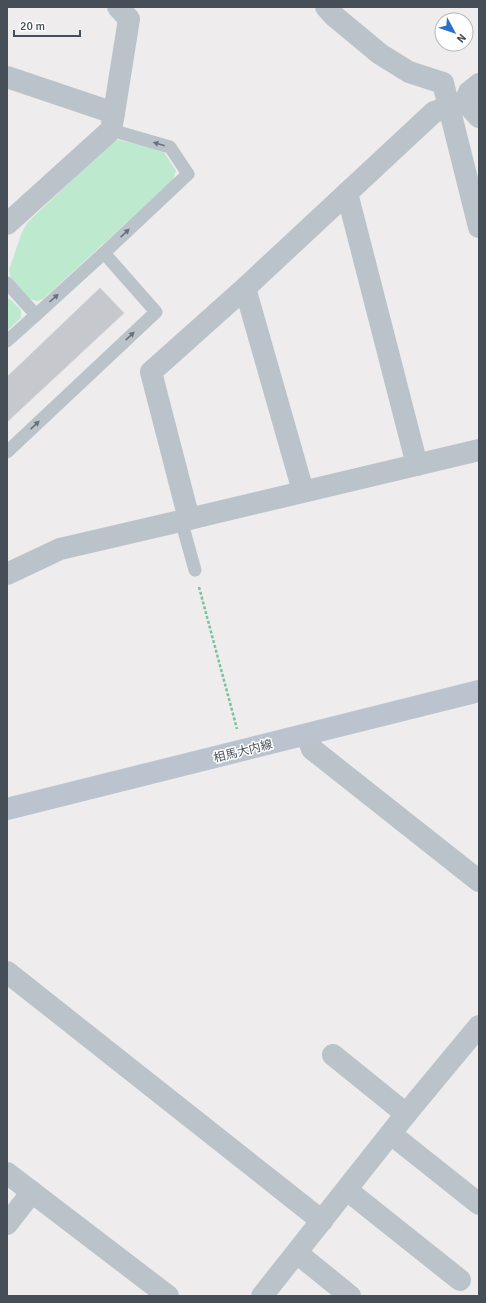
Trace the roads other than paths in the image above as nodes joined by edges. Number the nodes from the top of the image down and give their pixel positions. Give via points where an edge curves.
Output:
1 (118, 7) edge
2 (326, 7) edge
3 (7, 77) edge
4 (479, 84) edge
5 (465, 109) edge
6 (113, 121) junction
7 (347, 193) junction
8 (7, 226) edge
9 (479, 227) edge
10 (104, 253) junction
11 (7, 283) edge
12 (245, 288) junction
13 (36, 315) junction
14 (7, 341) edge
15 (479, 450) edge
16 (7, 452) edge
17 (417, 465) junction
18 (303, 491) junction
19 (185, 520) junction
20 (195, 570) road end
21 (7, 574) edge
22 (479, 691) edge
23 (307, 735) junction
24 (7, 809) edge
25 (479, 881) edge
26 (7, 972) edge
27 (479, 1026) edge
28 (333, 1054) dead end
29 (406, 1114) junction
30 (391, 1134) junction
31 (7, 1173) edge
32 (347, 1190) junction
33 (32, 1192) junction
34 (479, 1204) edge
35 (322, 1221) junction
36 (7, 1224) edge
37 (296, 1254) junction
38 (460, 1280) dead end
39 (168, 1296) edge
40 (262, 1296) edge
41 (350, 1296) edge

1 - 6 street via 129,19
2 - 5 street via 380,54 409,72 443,83
3 - 6 street
4 - 5 street via 469,92
5 - 7 street via 434,112
5 - 9 street
6 - 8 street
10 -> 6 lane via 188,174 170,147
7 - 12 street
7 - 17 street
13 -> 10 lane
16 -> 10 lane via 156,312
11 - 13 lane
12 - 18 street
12 - 19 street via 151,372
13 - 14 lane
15 - 17 street
17 - 18 street
18 - 19 street
19 - 20 lane
19 - 21 street via 60,549
22 - 23 main road, 相馬大内線
23 - 24 main road, 相馬大内線
23 - 25 street via 312,749
26 - 35 street
27 - 29 street
28 - 29 street
29 - 30 street
30 - 32 street
30 - 34 street
31 - 33 street
32 - 35 street
32 - 38 street
33 - 36 street
33 - 39 street
35 - 37 street
37 - 40 street
37 - 41 street

